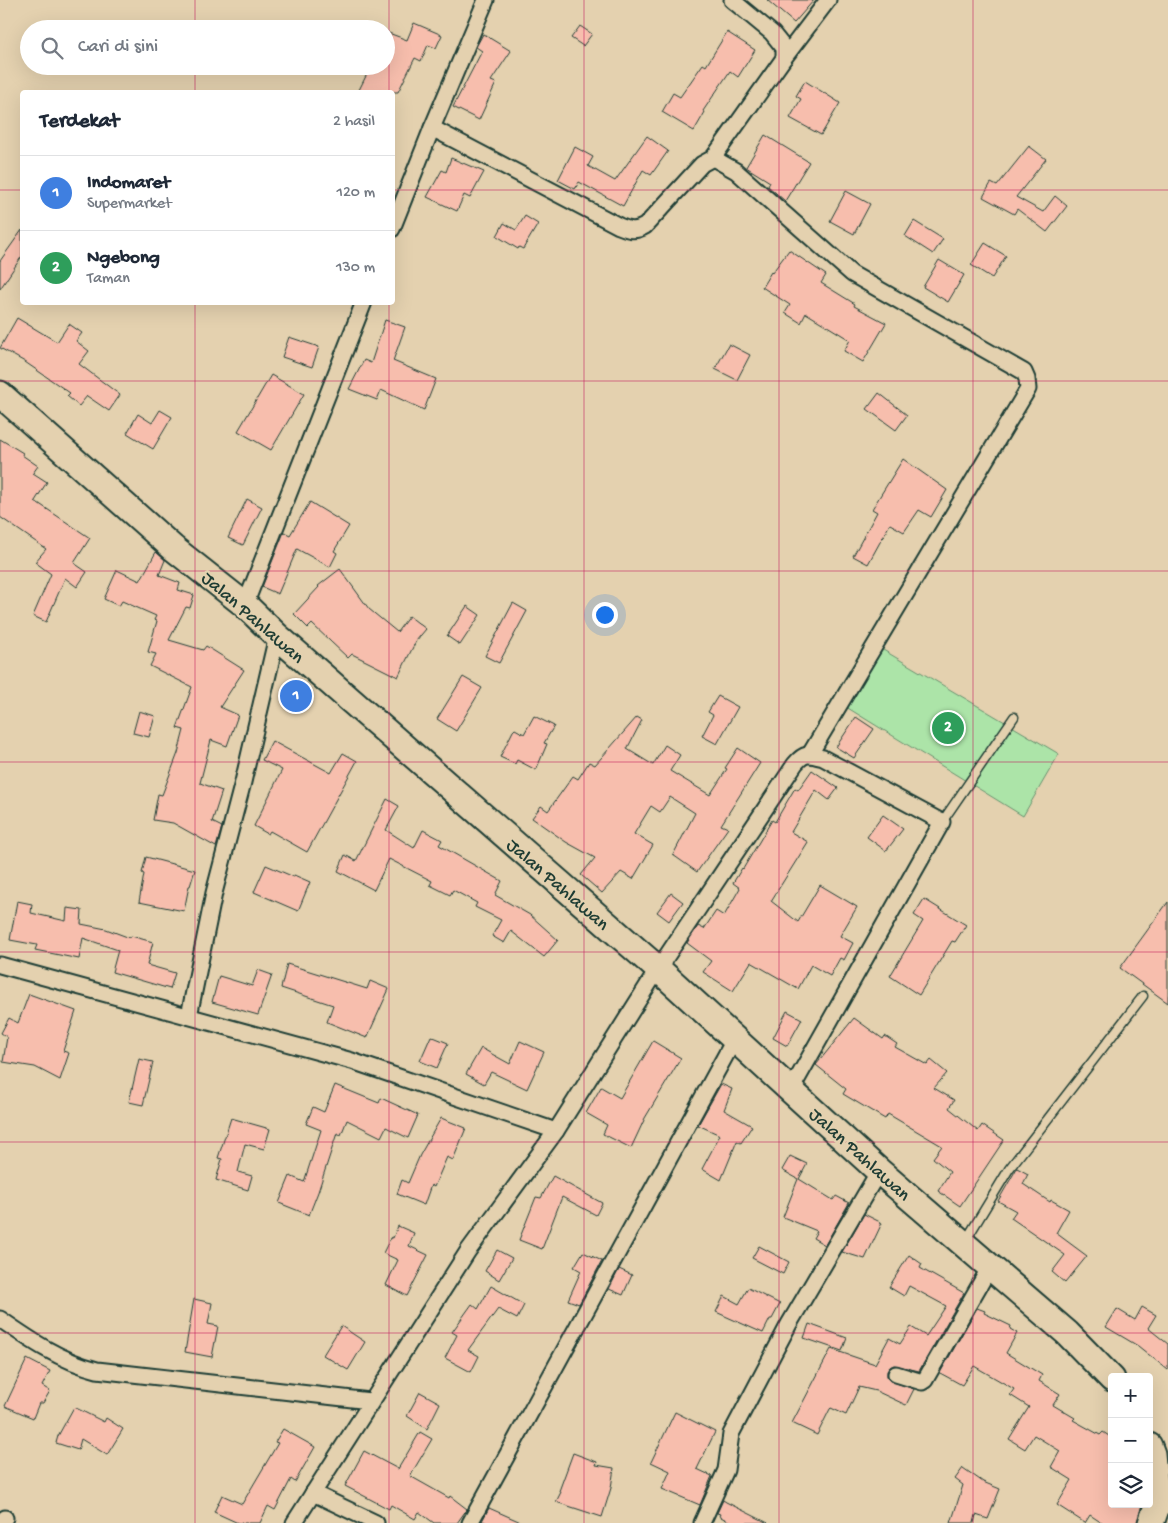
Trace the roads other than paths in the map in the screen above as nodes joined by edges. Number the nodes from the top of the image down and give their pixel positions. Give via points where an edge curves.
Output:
1 (486, 0) edge
2 (732, 0) edge
3 (828, 0) edge
4 (784, 58) junction
5 (432, 128) junction
6 (713, 158) junction
7 (395, 221) edge
8 (363, 305) edge
9 (0, 394) edge
10 (245, 605) junction
11 (277, 636) junction
12 (1014, 717) dead end
13 (810, 754) junction
14 (942, 822) junction
15 (0, 966) edge
16 (658, 969) junction
17 (1143, 996) dead end
18 (189, 1016) junction
19 (734, 1040) junction
20 (791, 1090) junction
21 (556, 1130) junction
22 (879, 1171) junction
23 (963, 1243) junction
24 (990, 1267) junction
25 (0, 1319) edge
26 (896, 1374) dead end
27 (1108, 1375) edge
28 (370, 1401) junction
29 (1153, 1462) edge
30 (312, 1494) junction
31 (1159, 1509) edge
32 (294, 1523) edge
33 (376, 1523) edge
34 (470, 1523) edge
35 (702, 1523) edge

1 - 5 street
2 - 4 street via 777,38 784,48
3 - 4 street
4 - 6 street
5 - 6 street via 630,230 645,226 702,164
5 - 7 street
6 - 13 street via 736,171 852,274 1024,372 1027,379 1028,389
8 - 10 street
9 - 10 highway, Jalan Pahlawan via 173,548
10 - 11 highway, Jalan Pahlawan
11 - 16 highway, Jalan Pahlawan
11 - 18 street via 214,893
12 - 14 lane
13 - 14 street
13 - 16 street via 802,756 795,764
14 - 20 street
15 - 18 street
16 - 19 highway, Jalan Pahlawan
16 - 21 street
17 - 23 lane via 1009,1169
18 - 21 street via 352,1061
19 - 20 highway, Jalan Pahlawan
19 - 34 street
20 - 22 highway, Jalan Pahlawan
21 - 28 street via 468,1251
22 - 23 highway, Jalan Pahlawan
22 - 35 street via 789,1324 731,1434 726,1470
23 - 24 highway, Jalan Pahlawan
24 - 26 street via 925,1380 922,1382
24 - 27 highway, Jalan Pahlawan via 1067,1333
25 - 28 street via 43,1348 96,1370
28 - 30 street
29 - 31 highway
30 - 32 street
30 - 33 street

